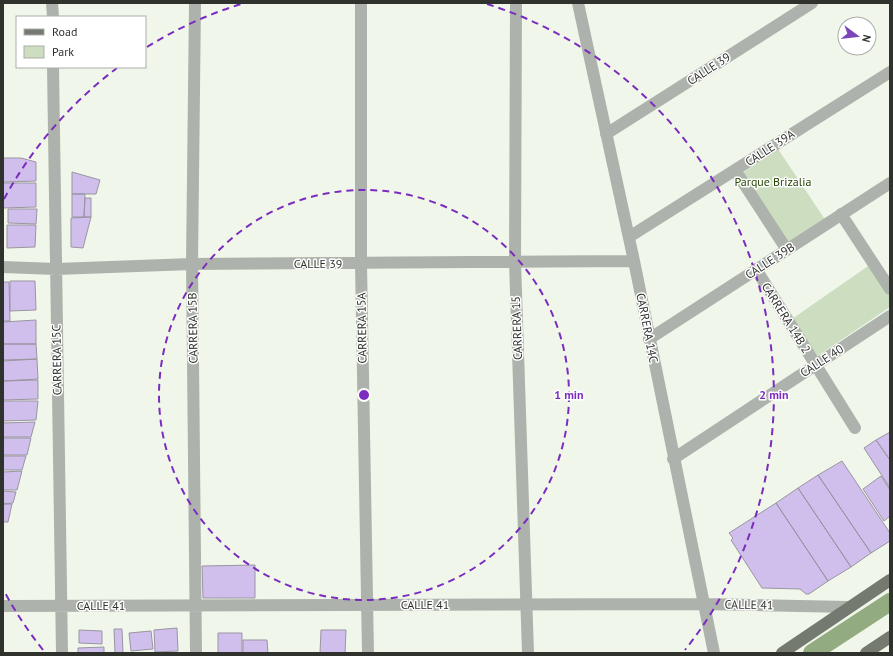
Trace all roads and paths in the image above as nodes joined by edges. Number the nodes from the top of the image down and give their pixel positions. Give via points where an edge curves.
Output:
1 (52, 3) edge
2 (195, 3) edge
3 (361, 3) edge
4 (516, 3) edge
5 (578, 3) edge
6 (812, 3) edge
7 (53, 16) edge
8 (53, 68) edge
9 (890, 72) edge
10 (606, 134) junction
11 (735, 170) junction
12 (890, 183) edge
13 (841, 214) junction
14 (629, 237) junction
15 (787, 250) junction
16 (634, 261) junction
17 (515, 262) junction
18 (192, 264) junction
19 (361, 264) junction
20 (3, 267) edge
21 (56, 269) junction
22 (756, 269) junction
23 (890, 289) edge
24 (890, 316) edge
25 (649, 339) junction
26 (815, 365) junction
27 (855, 428) dead end
28 (673, 459) junction
29 (890, 580) edge
30 (704, 604) junction
31 (196, 605) junction
32 (367, 605) junction
33 (526, 605) junction
34 (3, 606) edge
35 (60, 606) junction
36 (848, 607) junction
37 (890, 637) edge
38 (62, 653) edge
39 (196, 653) edge
40 (368, 653) edge
41 (528, 653) edge
42 (714, 653) edge
43 (782, 653) edge
44 (866, 653) edge

1 - 7 street
2 - 18 street, CARRERA 15B
3 - 19 street, CARRERA 15A
4 - 17 street, CARRERA 15
5 - 10 street, CARRERA 14C
6 - 10 street, CALLE 39
8 - 21 street, CARRERA 15C
9 - 11 street, CALLE 39A
10 - 14 street, CARRERA 14C
11 - 14 street, CALLE 39A
11 - 15 street
12 - 13 street, CALLE 39B
13 - 15 street, CALLE 39B
13 - 23 street
14 - 16 street, CARRERA 14C
15 - 22 street, CALLE 39B
16 - 17 street, CALLE 39
16 - 25 street, CARRERA 14C
17 - 19 street, CALLE 39
17 - 33 street, CARRERA 15
18 - 19 street, CALLE 39
18 - 21 street, CALLE 39
18 - 31 street, CARRERA 15B
19 - 32 street, CARRERA 15A
20 - 21 street, CALLE 39
21 - 35 street, CARRERA 15C
22 - 25 street, CALLE 39B
22 - 26 street, CARRERA 14B 2
24 - 26 street, CALLE 40
25 - 28 street, CARRERA 14C
26 - 27 street, CARRERA 14B 2
26 - 28 street, CALLE 40
28 - 30 street, CARRERA 14C
29 - 36 main road
30 - 33 street, CALLE 41
30 - 36 street, CALLE 41
30 - 42 street, CARRERA 14C
31 - 32 street, CALLE 41
31 - 35 street, CALLE 41
31 - 39 street, CARRERA 15B
32 - 33 street, CALLE 41
32 - 40 street, CARRERA 15A
33 - 41 street, CARRERA 15
34 - 35 street, CALLE 41
35 - 38 street, CARRERA 15C
36 - 43 main road
37 - 44 main road

